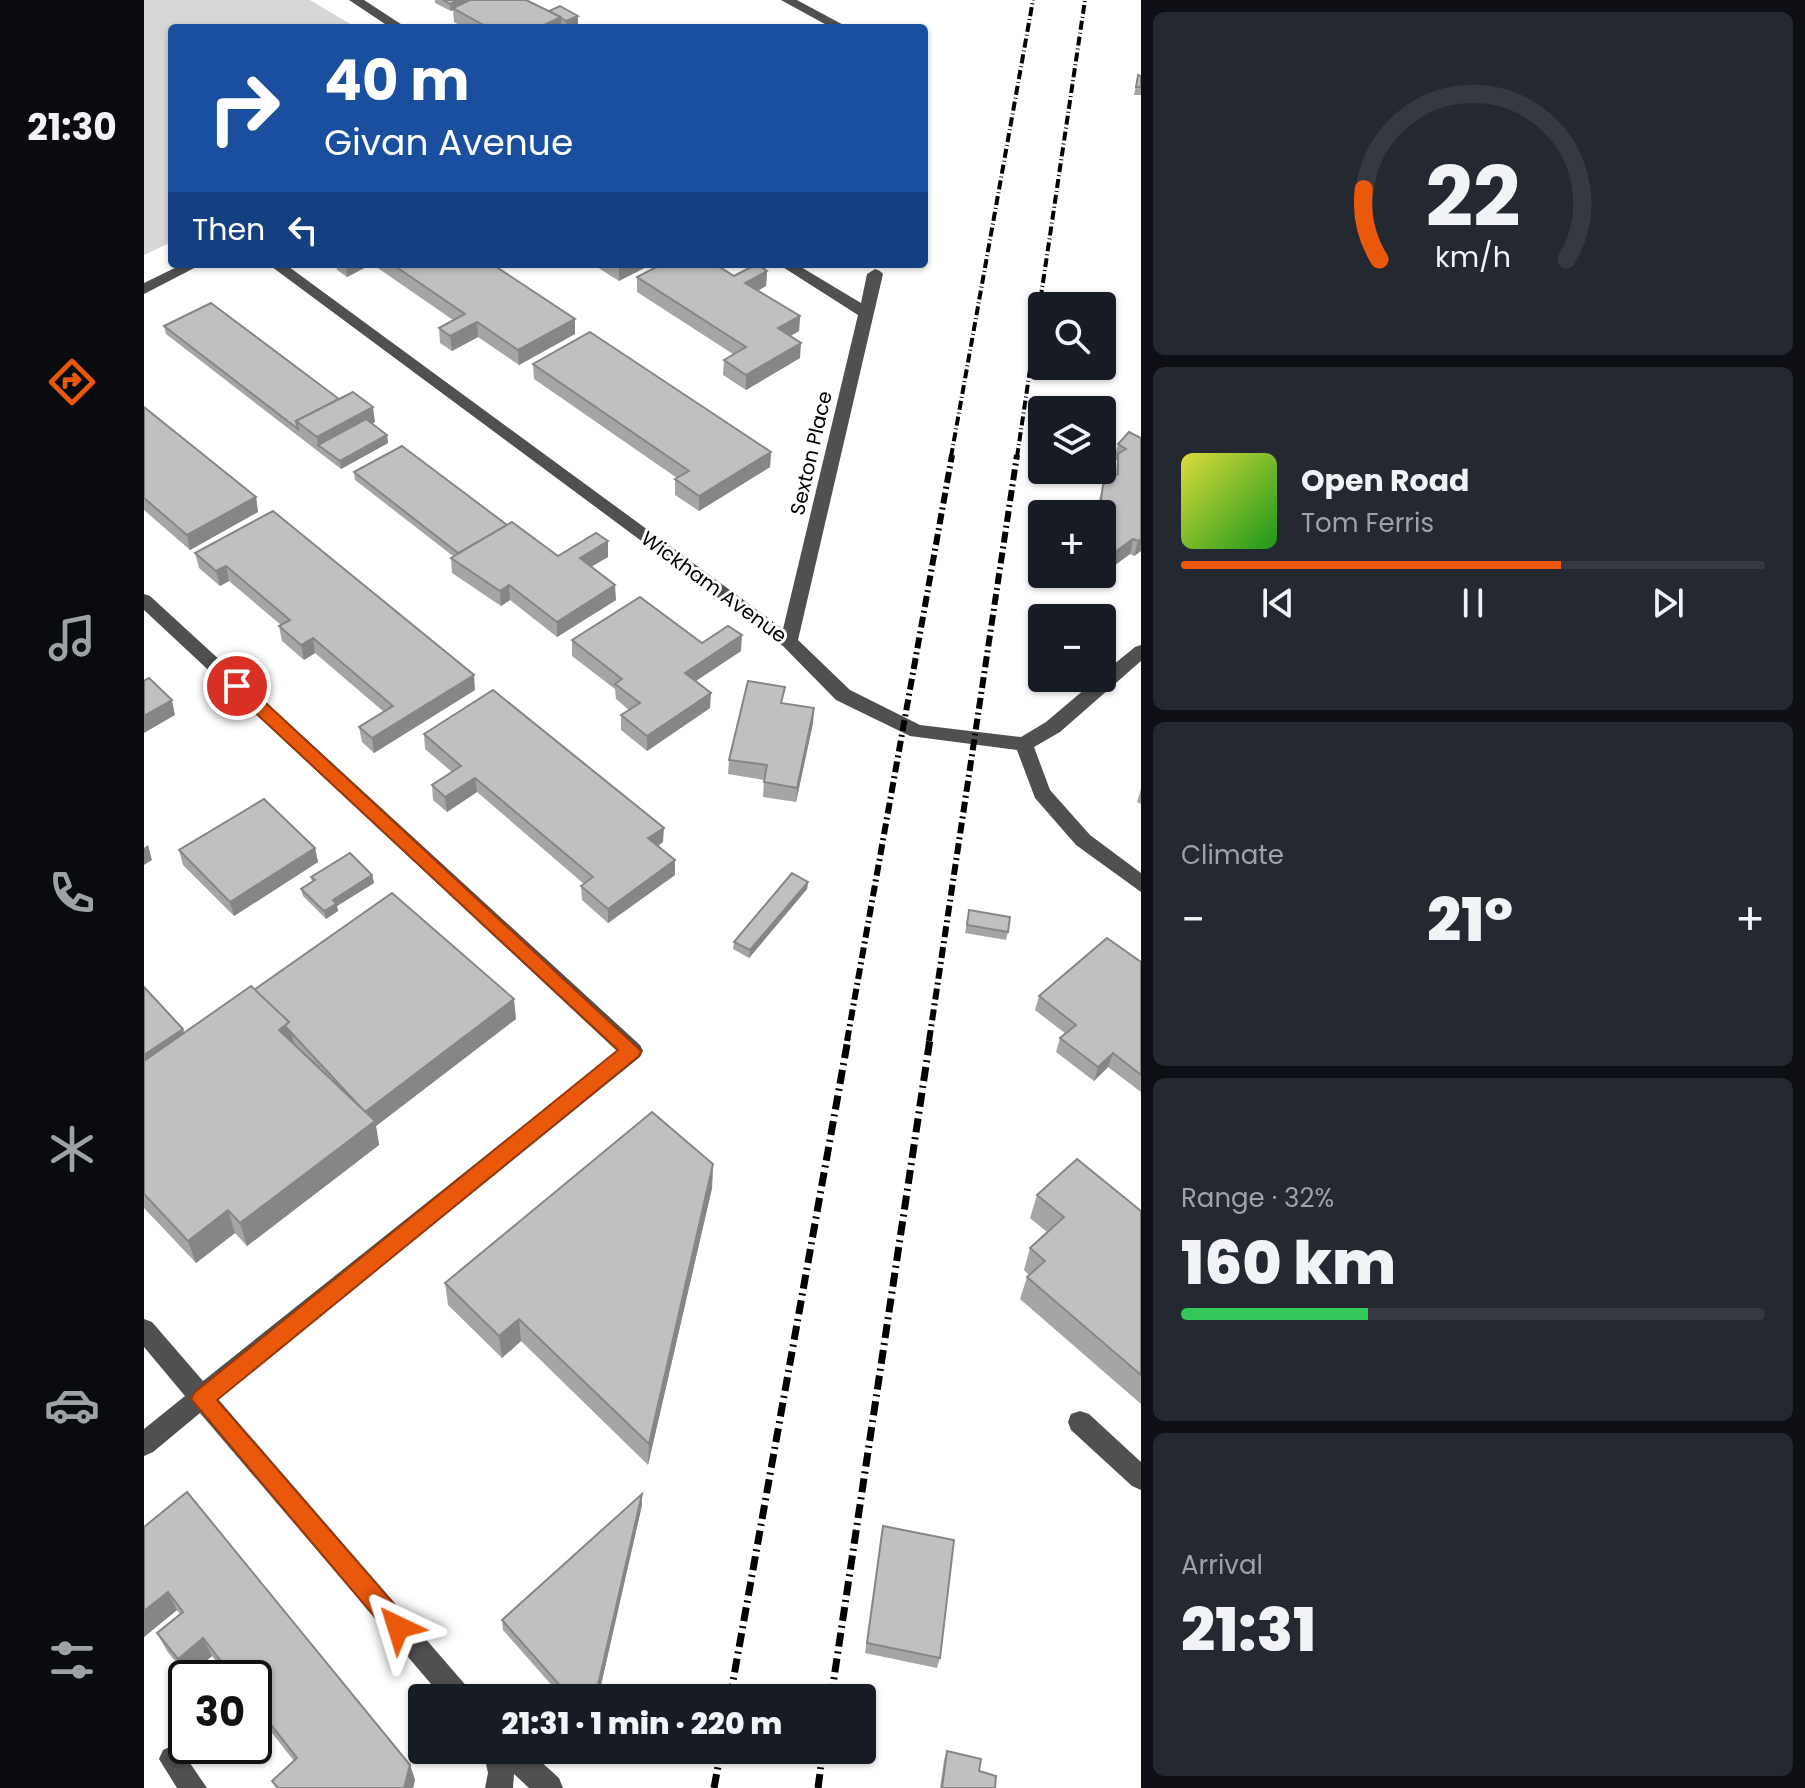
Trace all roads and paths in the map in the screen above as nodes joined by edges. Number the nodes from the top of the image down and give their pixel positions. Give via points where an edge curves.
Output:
1 (355, 0) edge
2 (787, 0) edge
3 (394, 24) edge
4 (834, 24) edge
5 (187, 268) edge
6 (280, 268) edge
7 (792, 268) edge
8 (875, 274) dead end
9 (144, 289) edge
10 (866, 313) junction
11 (144, 600) edge
12 (789, 642) junction
13 (1141, 651) edge
14 (1024, 744) junction
15 (1141, 884) edge
16 (144, 1330) edge
17 (202, 1399) junction
18 (1080, 1422) dead end
19 (144, 1444) edge
20 (1141, 1478) edge
21 (448, 1684) edge
22 (176, 1764) edge
23 (499, 1764) edge
24 (523, 1764) edge
25 (193, 1788) edge
26 (499, 1788) edge
27 (549, 1788) edge

1 - 3 street
2 - 4 street
5 - 9 street
6 - 12 street, Wickham Avenue
7 - 10 street
8 - 10 street, Sexton Place
10 - 12 street, Sexton Place
11 - 17 street via 632,1051
12 - 14 street, Wickham Avenue via 843,695 917,731
13 - 14 street via 1053,727
14 - 15 street via 1042,793 1083,840
16 - 17 street
17 - 19 street
17 - 21 street
18 - 20 street
22 - 25 street
23 - 26 street
24 - 27 street

